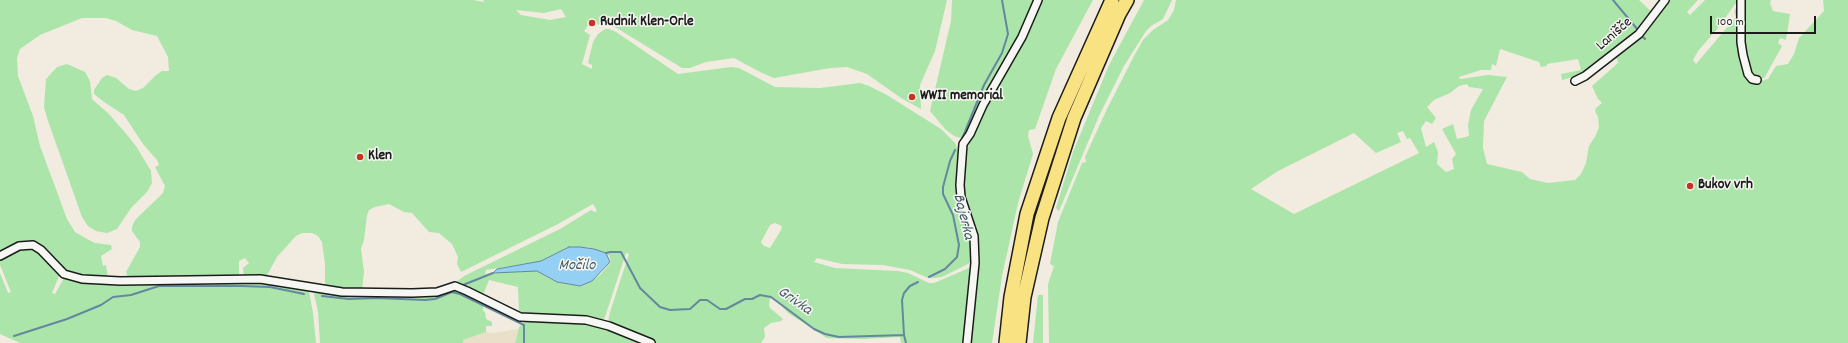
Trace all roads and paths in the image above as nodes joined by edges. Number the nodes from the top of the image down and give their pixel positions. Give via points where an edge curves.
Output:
1 (1038, 0) edge
2 (1112, 0) edge
3 (1127, 0) edge
4 (1665, 0) edge
5 (1741, 0) edge
6 (1757, 80) dead end
7 (1575, 81) dead end
8 (0, 256) edge
9 (651, 343) edge
10 (967, 343) edge
11 (1006, 343) edge
12 (1019, 343) edge

1 - 10 street via 1022,37 963,144 961,197 974,236 975,263
2 - 11 highway via 1059,118 1027,214 1011,297
3 - 12 highway via 1074,118 1042,218 1024,297
4 - 7 street, Lanišče via 1639,34 1597,68
5 - 6 street via 1743,54 1748,74
8 - 9 street via 19,246 33,245 64,274 82,279 260,279 342,292 412,294 436,292 454,286 520,317 586,320 609,326

